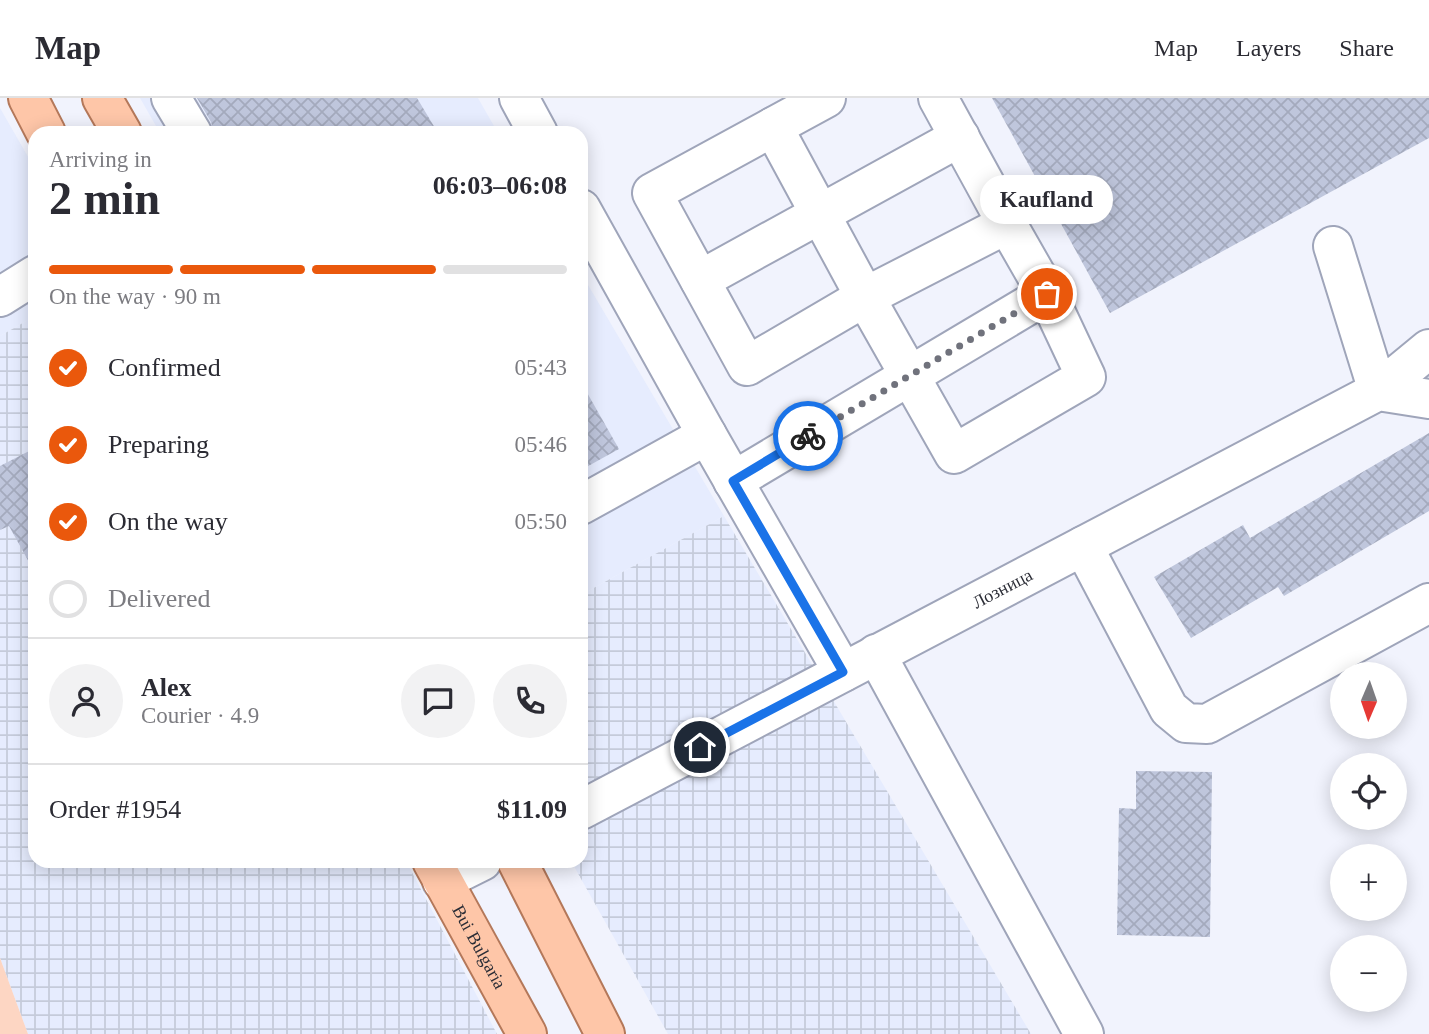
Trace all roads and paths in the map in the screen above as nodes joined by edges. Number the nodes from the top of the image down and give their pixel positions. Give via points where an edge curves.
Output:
1 (28, 98) edge
2 (102, 98) edge
3 (171, 98) edge
4 (519, 98) edge
5 (826, 98) edge
6 (938, 98) edge
7 (43, 126) edge
8 (118, 126) edge
9 (188, 126) edge
10 (534, 126) edge
11 (774, 127) junction
12 (960, 137) junction
13 (821, 214) junction
14 (588, 222) edge
15 (1007, 224) junction
16 (1334, 246) dead end
17 (28, 280) edge
18 (700, 280) junction
19 (1047, 294) junction
20 (865, 297) junction
21 (0, 298) edge
22 (1429, 349) edge
23 (909, 376) junction
24 (1378, 391) junction
25 (1429, 399) edge
26 (707, 435) junction
27 (733, 481) junction
28 (588, 501) edge
29 (1083, 546) junction
30 (1429, 603) edge
31 (876, 654) junction
32 (843, 672) junction
33 (588, 806) edge
34 (521, 868) edge
35 (437, 871) edge
36 (527, 1034) edge
37 (605, 1034) edge
38 (1084, 1034) edge

1 - 7 main road
2 - 8 main road
3 - 9 street
4 - 10 street
5 - 11 street
6 - 12 street
11 - 13 street
11 - 18 street via 652,193
12 - 13 street
12 - 15 street
13 - 18 street
13 - 20 street
14 - 26 street
15 - 19 street
15 - 20 street
16 - 24 street
17 - 21 street
18 - 20 street via 747,366
19 - 23 street
19 - 23 street via 1086,377 954,454
20 - 23 street
22 - 24 street, Лозница
23 - 27 street
24 - 25 street
24 - 29 street, Лозница
26 - 27 street
26 - 28 street
27 - 32 street
29 - 30 street via 1169,709 1186,723 1207,724
29 - 31 street, Лозница
31 - 32 street, Лозница
31 - 38 street
32 - 33 street, Лозница
34 - 37 main road
35 - 36 main road, Bui Bulgaria

